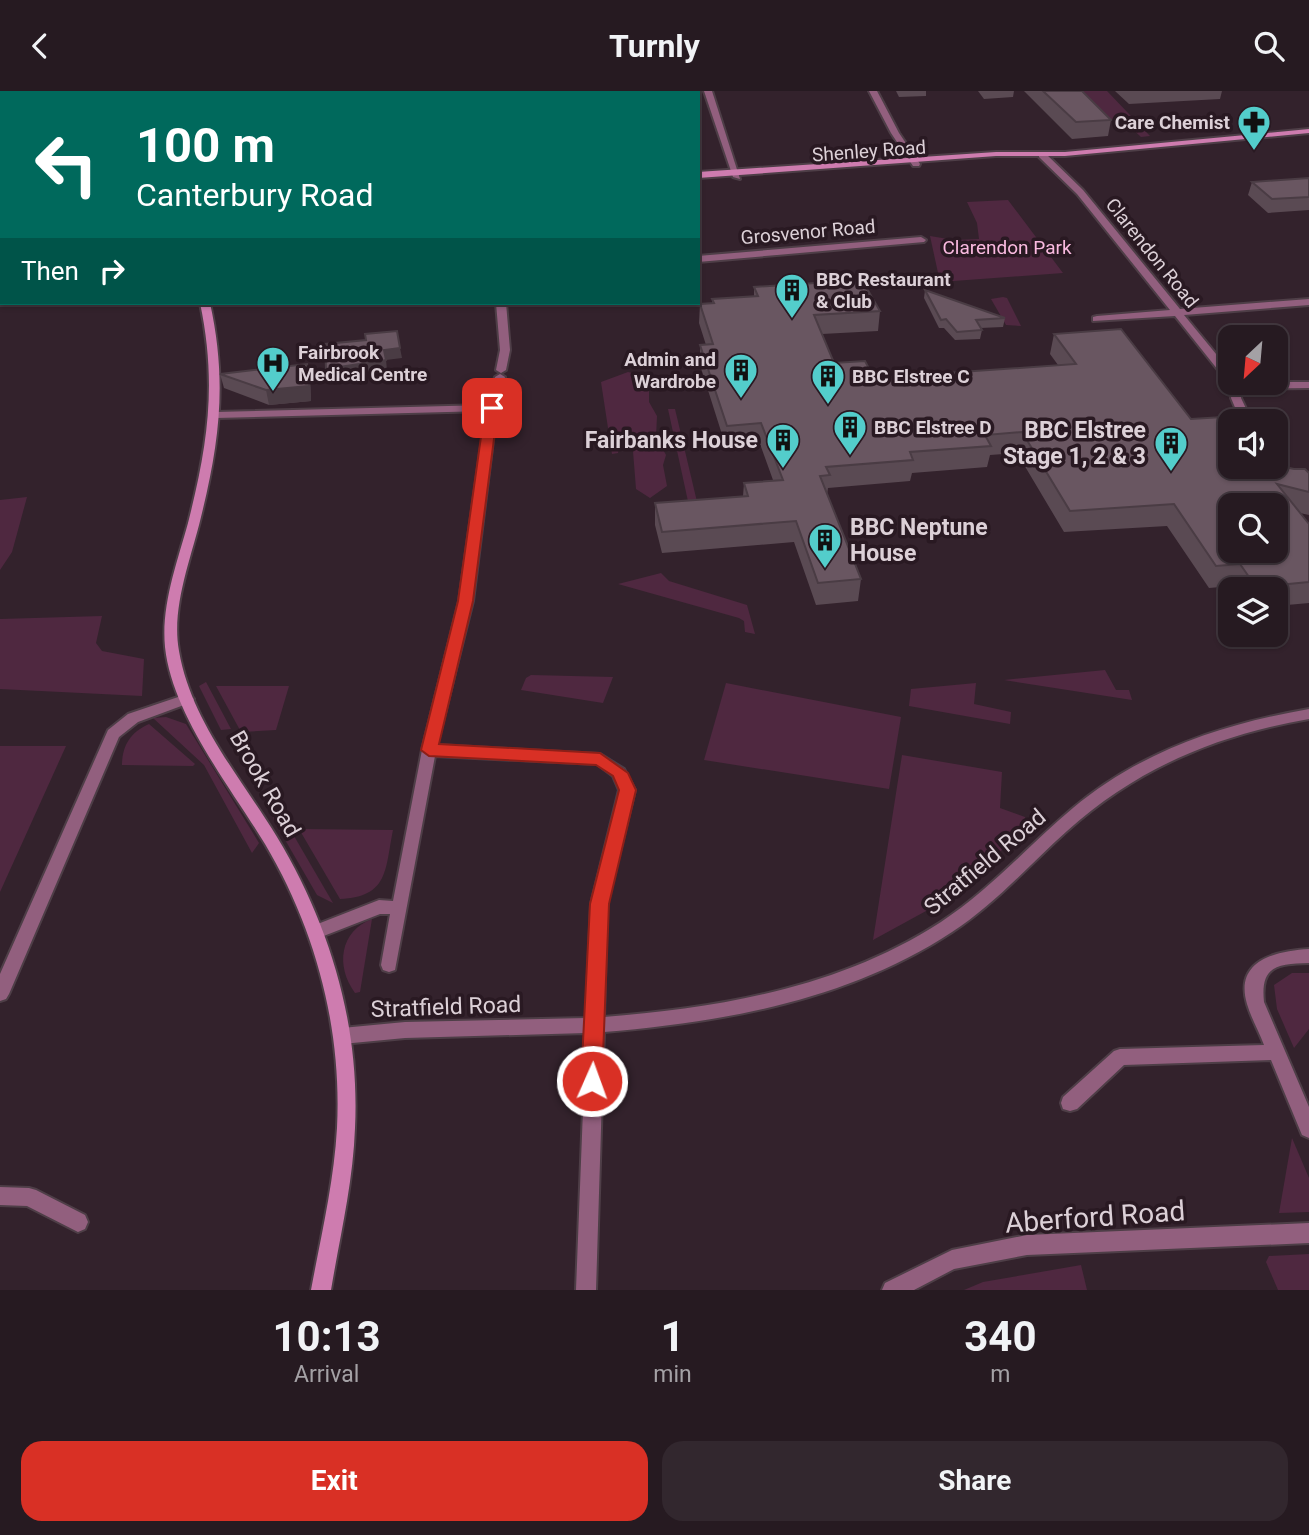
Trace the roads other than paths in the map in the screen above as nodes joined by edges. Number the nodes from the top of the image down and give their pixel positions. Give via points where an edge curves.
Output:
1 (708, 91) edge
2 (873, 91) edge
3 (1309, 131) edge
4 (1042, 155) junction
5 (914, 162) junction
6 (736, 174) junction
7 (700, 177) edge
8 (921, 240) dead end
9 (700, 259) edge
10 (1309, 302) edge
11 (205, 305) edge
12 (501, 305) edge
13 (1177, 311) junction
14 (1097, 319) dead end
15 (1218, 362) edge
16 (1288, 384) edge
17 (1309, 385) edge
18 (492, 408) junction
19 (216, 415) junction
20 (187, 699) junction
21 (1309, 714) edge
22 (429, 750) junction
23 (399, 908) junction
24 (316, 932) junction
25 (1309, 956) edge
26 (389, 965) dead end
27 (0, 994) edge
28 (593, 1025) junction
29 (342, 1036) junction
30 (1275, 1052) junction
31 (1070, 1103) dead end
32 (1309, 1129) edge
33 (0, 1196) edge
34 (78, 1222) dead end
35 (1309, 1233) edge
36 (321, 1290) edge
37 (586, 1290) edge
38 (892, 1290) edge

1 - 6 street
2 - 5 street
3 - 4 street, Shenley Road
4 - 5 street, Shenley Road
4 - 13 street, Clarendon Road via 1080,192
5 - 6 street, Shenley Road
6 - 7 street, Shenley Road
8 - 9 street, Grosvenor Road
10 - 13 street
11 - 19 street, Brook Road via 217,364
12 - 18 street via 505,350
13 - 14 street
13 - 15 street, Clarendon Road
16 - 17 street
18 - 19 street
18 - 22 street via 466,601
19 - 20 street, Brook Road via 170,620 172,652
20 - 24 street, Brook Road via 275,849
20 - 27 street via 134,718 113,734
21 - 28 street, Stratfield Road via 1238,728 1154,760 1078,813 953,922 849,976 760,1003 683,1017
22 - 23 street
22 - 28 street via 589,757 619,773 627,790 599,904
23 - 24 street via 379,907
23 - 26 street
24 - 29 street, Brook Road
25 - 30 street via 1273,960 1255,975 1255,1002
28 - 29 street, Stratfield Road via 387,1030
28 - 37 street
29 - 36 street, Brook Road via 346,1130
30 - 31 street via 1120,1057
30 - 32 street
33 - 34 street via 29,1197
35 - 38 street, Aberford Road via 1027,1245 952,1260

